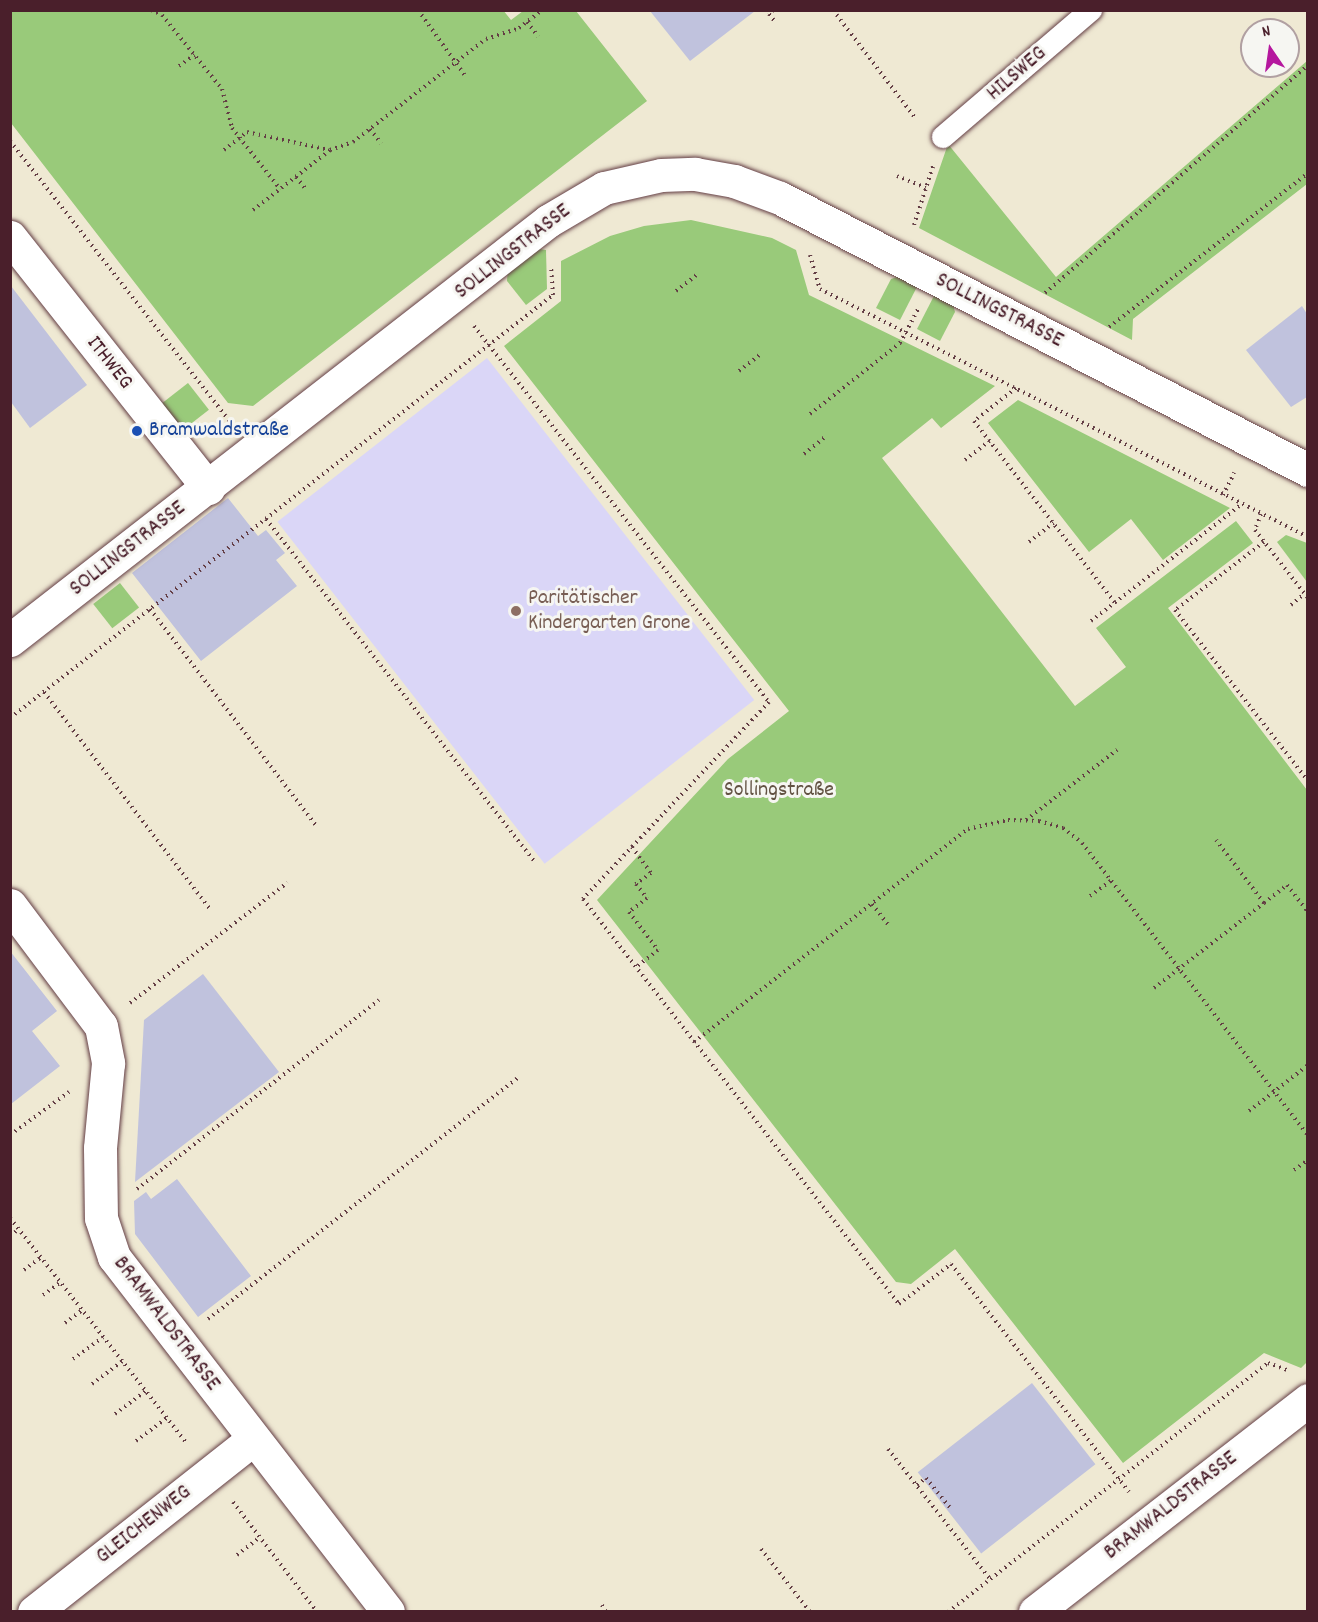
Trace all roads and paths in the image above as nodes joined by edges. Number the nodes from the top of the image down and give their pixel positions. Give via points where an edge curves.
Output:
1 (151, 10) edge
2 (168, 10) edge
3 (418, 10) edge
4 (542, 10) edge
5 (773, 10) edge
6 (833, 10) edge
7 (1091, 10) edge
8 (162, 15) junction
9 (527, 22) junction
10 (776, 23) dead end
11 (538, 36) dead end
12 (194, 55) junction
13 (455, 62) junction
14 (1308, 65) edge
15 (179, 66) dead end
16 (466, 77) dead end
17 (922, 126) dead end
18 (370, 129) junction
19 (944, 137) dead end
20 (239, 138) junction
21 (10, 141) edge
22 (381, 143) dead end
23 (224, 150) dead end
24 (330, 150) junction
25 (936, 159) dead end
26 (1308, 173) edge
27 (897, 176) dead end
28 (296, 177) junction
29 (305, 188) dead end
30 (926, 188) junction
31 (280, 189) junction
32 (794, 206) junction
33 (253, 210) dead end
34 (548, 221) junction
35 (912, 233) dead end
36 (10, 237) edge
37 (699, 273) dead end
38 (934, 278) junction
39 (676, 291) dead end
40 (452, 299) junction
41 (1016, 319) junction
42 (906, 333) junction
43 (489, 345) junction
44 (762, 353) dead end
45 (1085, 355) junction
46 (739, 371) dead end
47 (1016, 388) junction
48 (810, 414) dead end
49 (826, 436) dead end
50 (989, 441) junction
51 (254, 452) junction
52 (804, 454) dead end
53 (965, 460) dead end
54 (1308, 470) edge
55 (208, 488) junction
56 (1242, 504) junction
57 (1261, 514) junction
58 (266, 519) junction
59 (1053, 523) junction
60 (1308, 537) edge
61 (1029, 542) dead end
62 (1264, 542) junction
63 (1306, 596) edge
64 (1115, 603) junction
65 (1291, 605) dead end
66 (150, 609) junction
67 (1091, 621) dead end
68 (10, 640) edge
69 (44, 692) junction
70 (10, 718) edge
71 (1117, 750) dead end
72 (1308, 781) edge
73 (1026, 820) junction
74 (317, 827) dead end
75 (1216, 840) dead end
76 (632, 848) junction
77 (536, 863) dead end
78 (1111, 881) junction
79 (287, 883) dead end
80 (1090, 896) dead end
81 (1264, 903) junction
82 (872, 904) junction
83 (10, 905) edge
84 (210, 909) dead end
85 (1308, 912) edge
86 (889, 926) dead end
87 (636, 967) junction
88 (1179, 969) junction
89 (1154, 988) dead end
90 (379, 1000) dead end
91 (100, 1026) junction
92 (694, 1042) junction
93 (108, 1063) junction
94 (1308, 1065) edge
95 (520, 1076) dead end
96 (1274, 1091) junction
97 (1249, 1111) dead end
98 (10, 1135) edge
99 (1308, 1136) edge
100 (1308, 1160) edge
101 (1294, 1170) dead end
102 (10, 1218) edge
103 (101, 1218) junction
104 (20, 1229) junction
105 (10, 1236) edge
106 (41, 1257) junction
107 (24, 1270) dead end
108 (61, 1282) junction
109 (44, 1295) dead end
110 (82, 1310) junction
111 (65, 1323) dead end
112 (104, 1336) junction
113 (179, 1342) junction
114 (73, 1359) dead end
115 (122, 1361) junction
116 (92, 1384) dead end
117 (1303, 1387) edge
118 (146, 1390) junction
119 (115, 1414) dead end
120 (166, 1418) junction
121 (253, 1439) junction
122 (136, 1441) dead end
123 (888, 1449) dead end
124 (210, 1473) junction
125 (1118, 1479) junction
126 (916, 1485) junction
127 (950, 1508) dead end
128 (1151, 1522) junction
129 (260, 1538) junction
130 (761, 1549) dead end
131 (237, 1555) dead end
132 (990, 1579) junction
133 (602, 1605) dead end
134 (34, 1611) edge
135 (317, 1611) edge
136 (388, 1611) edge
137 (606, 1611) edge
138 (810, 1611) edge
139 (948, 1611) edge
140 (1035, 1611) edge

1 - 8 path
2 - 8 path
3 - 13 path
4 - 9 path
5 - 10 path via 769,14
6 - 17 path
7 - 19 lane, HILSWEG
8 - 12 path
9 - 11 path
9 - 13 path via 486,39
12 - 15 path
12 - 20 path via 222,89 232,128
13 - 16 path
13 - 18 path
14 - 41 path
18 - 22 path
18 - 24 path via 353,142
20 - 23 path
20 - 24 path via 248,132
20 - 31 path
21 - 51 path
24 - 28 path
25 - 30 path
26 - 45 path via 1109,327
27 - 30 path
28 - 29 path
28 - 31 path
30 - 35 path
31 - 33 path
32 - 34 street, SOLLINGSTRASSE via 734,181 695,174 661,175 604,188
32 - 38 street, SOLLINGSTRASSE
32 - 42 path via 820,289
34 - 40 street, SOLLINGSTRASSE
34 - 43 path via 553,295
36 - 55 street, ITHWEG
37 - 39 path
38 - 41 street, SOLLINGSTRASSE
38 - 42 path
40 - 43 path
40 - 51 street, SOLLINGSTRASSE
41 - 45 street, SOLLINGSTRASSE
42 - 47 path
42 - 48 path via 900,343
43 - 58 path
43 - 76 path via 769,702
44 - 46 path
45 - 54 street, SOLLINGSTRASSE
47 - 50 path via 974,421
47 - 56 path
49 - 52 path
50 - 53 path
50 - 59 path
51 - 55 street, SOLLINGSTRASSE
55 - 68 street, SOLLINGSTRASSE
56 - 57 path
56 - 64 path
57 - 60 path
57 - 62 path via 1255,530
58 - 66 path
58 - 77 path
59 - 61 path
59 - 64 path
62 - 63 path
62 - 72 path via 1175,610
63 - 65 path
64 - 67 path
66 - 69 path
66 - 74 path
69 - 70 path
69 - 84 path
71 - 73 path
73 - 78 path via 1052,824 1072,834
73 - 82 path via 995,821 968,830
75 - 81 path
76 - 87 path via 583,899
76 - 87 path via 651,873 636,884 647,898 629,912 658,950
78 - 80 path
78 - 88 path
79 - 91 path
81 - 85 path via 1287,885
81 - 88 path
82 - 86 path
82 - 92 path
83 - 91 street, BRAMWALDSTRASSE
87 - 92 path
88 - 89 path
88 - 96 path
90 - 103 path
91 - 93 street, BRAMWALDSTRASSE
92 - 125 path via 899,1304 951,1264
93 - 98 path
93 - 103 street, BRAMWALDSTRASSE via 100,1148
94 - 96 path
95 - 113 path
96 - 97 path
96 - 99 path
100 - 101 path
102 - 104 path
103 - 113 street, BRAMWALDSTRASSE via 114,1257
104 - 105 path
104 - 106 path
106 - 107 path
106 - 108 path
108 - 109 path
108 - 110 path
110 - 111 path
110 - 112 path
112 - 114 path
112 - 115 path
113 - 121 street, BRAMWALDSTRASSE
115 - 116 path
115 - 118 path
117 - 125 path via 1268,1363
117 - 128 street, BRAMWALDSTRASSE
118 - 119 path
118 - 120 path
120 - 122 path
120 - 124 path
121 - 124 street, GLEICHENWEG
121 - 136 street, BRAMWALDSTRASSE
123 - 126 path
124 - 129 path
124 - 134 street, GLEICHENWEG
125 - 128 path
125 - 132 path
126 - 127 path via 926,1478
126 - 132 path
128 - 140 street, BRAMWALDSTRASSE
129 - 131 path
129 - 135 path
130 - 138 path
132 - 139 path
133 - 137 path

